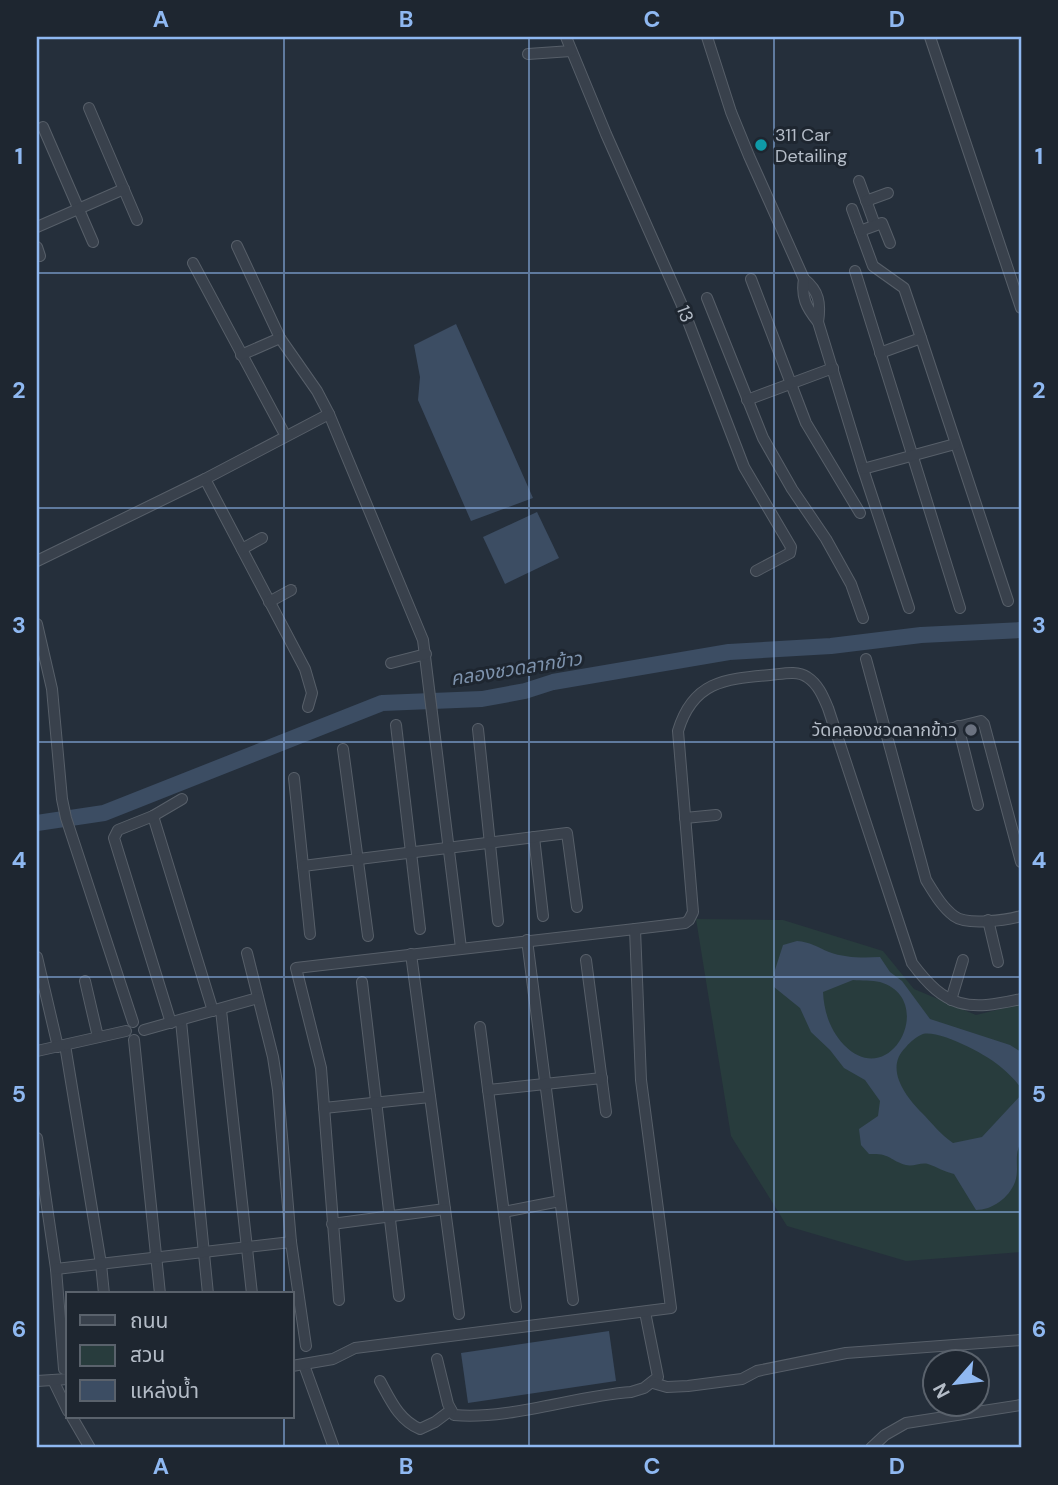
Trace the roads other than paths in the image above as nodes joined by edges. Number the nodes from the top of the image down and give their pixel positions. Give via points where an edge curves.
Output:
1 (566, 37) edge
2 (707, 37) edge
3 (930, 37) edge
4 (571, 51) junction
5 (527, 54) dead end
6 (89, 108) dead end
7 (43, 127) dead end
8 (859, 181) dead end
9 (124, 189) junction
10 (888, 193) dead end
11 (866, 201) junction
12 (79, 209) junction
13 (852, 209) dead end
14 (137, 220) dead end
15 (875, 225) junction
16 (37, 227) edge
17 (860, 231) junction
18 (93, 242) dead end
19 (890, 243) dead end
20 (237, 246) dead end
21 (193, 263) dead end
22 (855, 271) dead end
23 (751, 279) dead end
24 (707, 298) dead end
25 (1021, 308) edge
26 (280, 338) junction
27 (921, 338) junction
28 (880, 353) junction
29 (241, 355) junction
30 (833, 368) junction
31 (790, 383) junction
32 (747, 400) junction
33 (329, 414) junction
34 (283, 431) dead end
35 (955, 444) junction
36 (912, 456) junction
37 (863, 469) junction
38 (205, 479) junction
39 (860, 513) dead end
40 (261, 538) dead end
41 (242, 549) junction
42 (37, 561) edge
43 (756, 571) dead end
44 (291, 590) dead end
45 (1008, 601) dead end
46 (269, 602) junction
47 (960, 607) dead end
48 (909, 608) dead end
49 (863, 618) dead end
50 (37, 624) edge
51 (426, 654) junction
52 (866, 659) dead end
53 (391, 663) dead end
54 (308, 707) dead end
55 (396, 725) dead end
56 (958, 726) junction
57 (478, 729) dead end
58 (937, 732) dead end
59 (343, 749) dead end
60 (294, 778) dead end
61 (183, 799) dead end
62 (978, 805) dead end
63 (716, 815) dead end
64 (153, 816) junction
65 (685, 818) junction
66 (534, 837) junction
67 (488, 843) junction
68 (449, 848) junction
69 (411, 852) junction
70 (358, 859) junction
71 (1021, 862) edge
72 (303, 866) junction
73 (577, 907) dead end
74 (543, 916) dead end
75 (1021, 916) edge
76 (988, 920) junction
77 (498, 921) dead end
78 (420, 929) dead end
79 (635, 929) junction
80 (310, 934) dead end
81 (368, 936) dead end
82 (527, 940) junction
83 (461, 948) junction
84 (247, 953) dead end
85 (411, 954) junction
86 (37, 957) edge
87 (586, 960) dead end
88 (963, 960) dead end
89 (998, 962) dead end
90 (85, 981) dead end
91 (362, 982) dead end
92 (258, 998) junction
93 (1021, 999) edge
94 (951, 1000) junction
95 (217, 1010) junction
96 (133, 1022) junction
97 (176, 1022) junction
98 (480, 1027) dead end
99 (144, 1030) junction
100 (126, 1031) junction
101 (98, 1038) junction
102 (134, 1040) junction
103 (62, 1046) junction
104 (37, 1051) edge
105 (602, 1078) junction
106 (545, 1084) junction
107 (488, 1090) junction
108 (430, 1097) junction
109 (376, 1102) junction
110 (324, 1108) junction
111 (607, 1112) dead end
112 (37, 1138) edge
113 (560, 1201) junction
114 (445, 1209) junction
115 (503, 1212) junction
116 (390, 1217) junction
117 (332, 1224) junction
118 (291, 1242) junction
119 (247, 1247) junction
120 (204, 1251) junction
121 (156, 1257) junction
122 (101, 1264) junction
123 (56, 1269) junction
124 (104, 1292) edge
125 (160, 1292) edge
126 (208, 1292) edge
127 (252, 1292) edge
128 (399, 1296) dead end
129 (339, 1300) dead end
130 (573, 1300) dead end
131 (516, 1307) dead end
132 (645, 1312) junction
133 (459, 1314) dead end
134 (1021, 1340) edge
135 (306, 1346) dead end
136 (437, 1359) dead end
137 (304, 1365) junction
138 (294, 1366) edge
139 (64, 1368) dead end
140 (66, 1379) edge
141 (53, 1380) junction
142 (37, 1381) edge
143 (380, 1381) dead end
144 (653, 1382) junction
145 (1021, 1405) edge
146 (66, 1407) edge
147 (451, 1410) junction
148 (73, 1418) edge
149 (90, 1448) edge
150 (334, 1448) edge
151 (871, 1448) edge

1 - 4 street, 13
2 - 30 street via 748,156 804,279 801,294 818,322
3 - 25 street
4 - 5 street
4 - 43 street, 13 via 681,303 744,467 791,547 780,560
6 - 9 street
7 - 12 street
8 - 11 street
9 - 12 street
9 - 14 street
10 - 11 street
11 - 15 street
12 - 16 street
12 - 18 street
13 - 17 street
15 - 17 street
15 - 19 street via 882,223
17 - 27 street via 873,266 904,288
20 - 26 street
21 - 29 street
22 - 28 street
23 - 31 street
24 - 32 street
26 - 29 street
26 - 33 street
27 - 28 street
27 - 35 street
28 - 36 street
29 - 34 street
30 - 31 street
30 - 37 street
31 - 32 street
31 - 39 street via 806,423
32 - 49 street via 772,456 851,584
33 - 38 street
33 - 51 street
35 - 36 street
35 - 45 street
36 - 37 street
36 - 47 street
37 - 48 street
38 - 41 street
38 - 42 street
40 - 41 street
41 - 46 street
44 - 46 street
46 - 54 street via 312,687
50 - 96 street via 52,689 66,818
51 - 53 street
51 - 68 street
52 - 76 street via 926,880 955,918
55 - 69 street
56 - 58 street
56 - 62 street
56 - 71 street via 984,724
57 - 67 street
59 - 70 street
60 - 72 street
61 - 64 street
63 - 65 street
64 - 95 street
64 - 97 street via 118,830 114,838
65 - 79 street via 693,912 685,923
65 - 94 street via 678,731 695,697 728,679 793,673 808,677 828,708 912,963 935,991
66 - 67 street
66 - 73 street via 567,833
66 - 74 street
67 - 68 street
67 - 77 street
68 - 69 street
68 - 83 street
69 - 70 street
69 - 78 street
70 - 72 street
70 - 81 street
72 - 80 street
75 - 76 street
76 - 89 street
79 - 82 street
79 - 132 street via 641,1080 673,1305
82 - 83 street
82 - 106 street
83 - 85 street
84 - 92 street
85 - 108 street
85 - 110 street via 296,968 321,1068
86 - 103 street
87 - 105 street
88 - 94 street
90 - 101 street
91 - 109 street
92 - 95 street
92 - 118 street via 278,1090
93 - 94 street via 991,1006
95 - 97 street
95 - 119 street
96 - 99 street
96 - 100 street
97 - 99 street
97 - 120 street
98 - 107 street
99 - 102 street
100 - 101 street
100 - 102 street
101 - 103 street
102 - 121 street
103 - 104 street
103 - 122 street
105 - 106 street
105 - 111 street
106 - 107 street
106 - 113 street
107 - 115 street
108 - 109 street
108 - 114 street
109 - 110 street
109 - 116 street
110 - 117 street
112 - 123 street
113 - 115 street
113 - 130 street
114 - 116 street
114 - 133 street
115 - 131 street
116 - 117 street
116 - 128 street
117 - 129 street
118 - 119 street
118 - 135 street
119 - 120 street
119 - 127 street
120 - 121 street
120 - 126 street
121 - 122 street
121 - 125 street
122 - 123 street
122 - 124 street
123 - 139 street
132 - 137 street via 355,1348
132 - 144 street via 658,1377
134 - 144 street via 846,1353 757,1371 742,1379 688,1386
136 - 147 street
137 - 138 street
137 - 150 street
140 - 141 street
141 - 142 street
141 - 146 street
143 - 147 street via 409,1425 420,1429
144 - 147 street via 631,1392 540,1407 467,1416 454,1415
145 - 151 street via 906,1423
148 - 149 street

